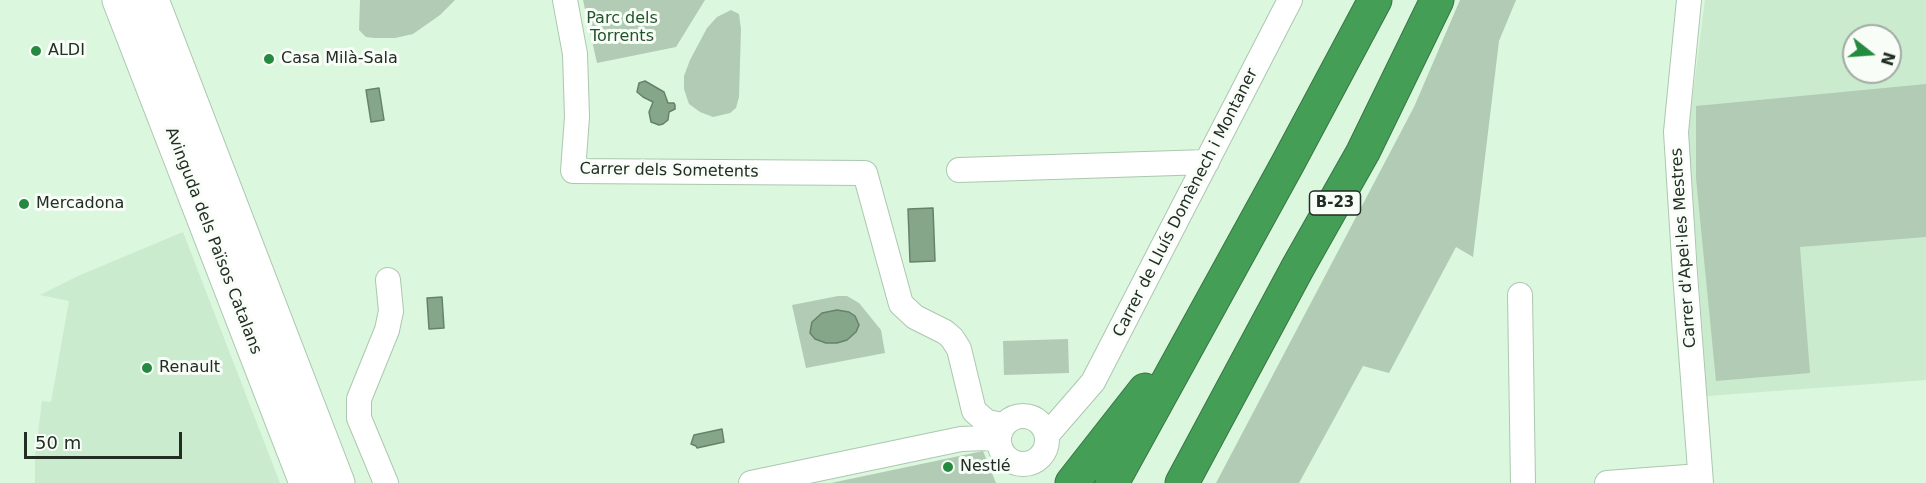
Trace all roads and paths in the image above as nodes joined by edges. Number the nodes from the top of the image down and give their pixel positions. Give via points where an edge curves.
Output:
1 (119, 0) edge
2 (152, 0) edge
3 (565, 0) edge
4 (1290, 0) edge
5 (1375, 0) edge
6 (1437, 0) edge
7 (1689, 7) edge
8 (1207, 162) junction
9 (959, 170) dead end
10 (388, 280) dead end
11 (1520, 295) dead end
12 (1208, 308) junction
13 (1076, 403) junction
14 (1008, 435) junction
15 (1047, 435) junction
16 (1701, 480) edge
17 (306, 483) edge
18 (338, 483) edge
19 (386, 483) edge
20 (751, 483) edge
21 (1012, 483) edge
22 (1072, 483) edge
23 (1112, 483) edge
24 (1182, 483) edge
25 (1522, 483) edge
26 (1607, 483) edge

1 - 17 street, Avinguda dels Països Catalans
2 - 18 street, Avinguda dels Països Catalans
3 - 14 street, Carrer dels Sometents via 574,54 577,117 573,171 865,173 901,304 911,315 952,338 959,349 974,411
4 - 8 street, Carrer de Lluís Domènech i Montaner
5 - 12 highway
6 - 24 highway, B-23 via 1364,152
7 - 16 street, Carrer d'Apel·les Mestres via 1676,132
8 - 9 street
8 - 13 street, Carrer de Lluís Domènech i Montaner via 1093,382
10 - 19 street via 391,311 387,330 359,399 359,418
11 - 25 street
12 - 22 highway
12 - 23 highway
13 - 14 street via 1040,409
13 - 15 street, Carrer de Lluís Domènech i Montaner
14 - 15 street via 1034,418
14 - 15 street via 1015,462 1025,464 1042,454
14 - 20 street via 961,439
14 - 21 street
16 - 26 street

